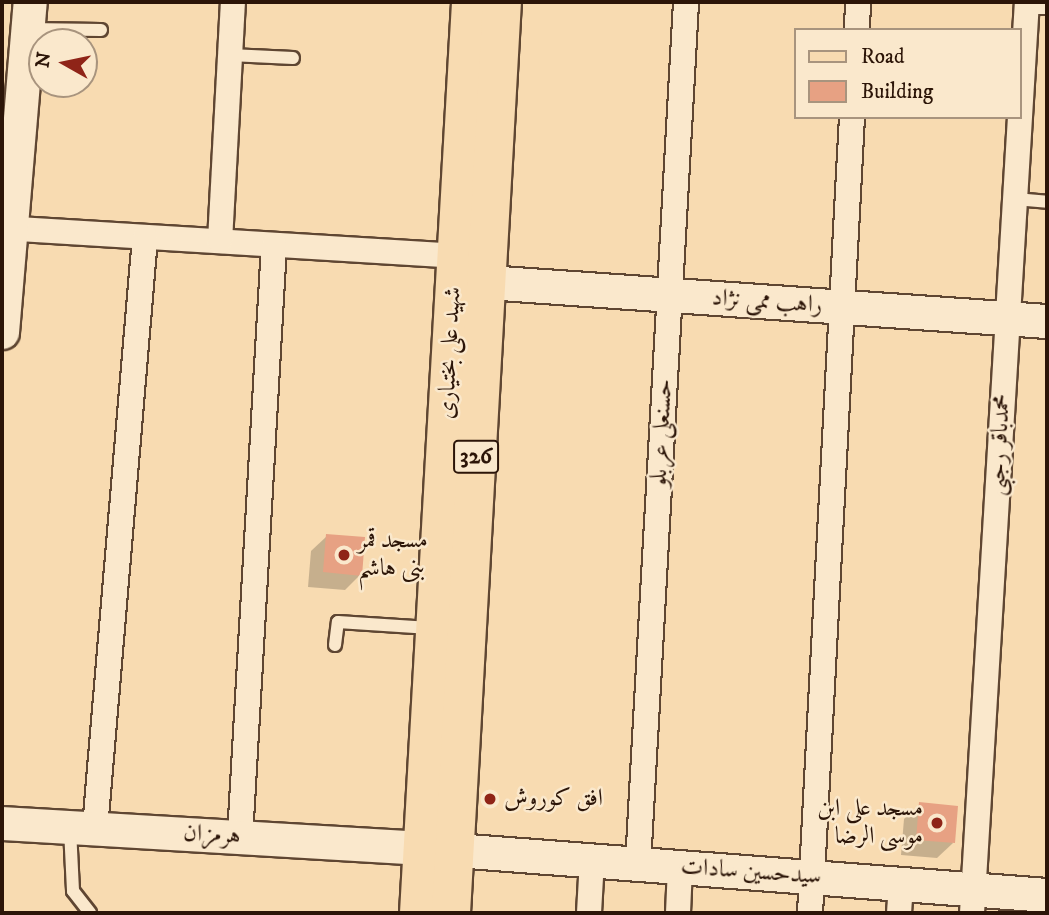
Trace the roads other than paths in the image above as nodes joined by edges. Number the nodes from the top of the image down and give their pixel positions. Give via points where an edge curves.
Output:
1 (233, 2) edge
2 (471, 2) edge
3 (502, 2) edge
4 (685, 2) edge
5 (858, 2) edge
6 (1034, 6) edge
7 (29, 15) edge
8 (857, 28) edge
9 (101, 30) dead end
10 (230, 55) junction
11 (293, 58) dead end
12 (852, 119) edge
13 (1015, 199) junction
14 (1047, 202) edge
15 (6, 228) edge
16 (145, 237) junction
17 (220, 241) junction
18 (274, 244) junction
19 (465, 272) junction
20 (669, 295) junction
21 (842, 307) junction
22 (1007, 319) junction
23 (1047, 321) edge
24 (2, 332) edge
25 (434, 628) junction
26 (335, 645) dead end
27 (2, 823) edge
28 (83, 828) junction
29 (240, 837) junction
30 (439, 849) junction
31 (592, 860) junction
32 (638, 864) junction
33 (680, 867) junction
34 (812, 877) junction
35 (1047, 895) edge
36 (900, 898) edge
37 (972, 901) edge
38 (90, 913) edge
39 (419, 913) edge
40 (451, 913) edge
41 (589, 913) edge
42 (678, 913) edge
43 (810, 913) edge

1 - 10 street
2 - 19 main road, شهید علی بختیاری / 326
3 - 19 main road, شهید علی بختیاری / 326
4 - 20 street, حسنعلی عربلو
5 - 8 street
6 - 13 street, محمدباقر رجبی
7 - 9 lane
7 - 15 main road
10 - 11 lane
10 - 17 street
12 - 21 street
13 - 14 lane
13 - 22 street, محمدباقر رجبی
15 - 16 street
15 - 24 main road
16 - 17 street
16 - 28 street
17 - 18 street
18 - 19 street
18 - 29 street
19 - 20 main road, راهب ممی نژاد
19 - 25 main road, شهید علی بختیاری / 326
19 - 30 main road, شهید علی بختیاری / 326
20 - 21 main road, راهب ممی نژاد
20 - 32 street, حسنعلی عربلو
21 - 22 main road, راهب ممی نژاد
21 - 34 street
22 - 23 main road, راهب ممی نژاد
22 - 37 street, محمدباقر رجبی
25 - 26 lane via 338,622
25 - 30 main road, شهید علی بختیاری / 326
27 - 28 main road, هرمزان
28 - 29 main road, هرمزان
28 - 38 lane via 73,891
29 - 30 main road, هرمزان
30 - 31 main road, سیدحسین سادات
30 - 39 main road, شهید علی بختیاری / 326
30 - 40 main road, شهید علی بختیاری / 326
31 - 32 main road, سیدحسین سادات
31 - 41 street
32 - 33 main road, سیدحسین سادات
33 - 34 main road, سیدحسین سادات
33 - 42 street
34 - 36 main road, سیدحسین سادات
34 - 43 street
35 - 37 main road, سیدحسین سادات
36 - 37 main road, سیدحسین سادات

